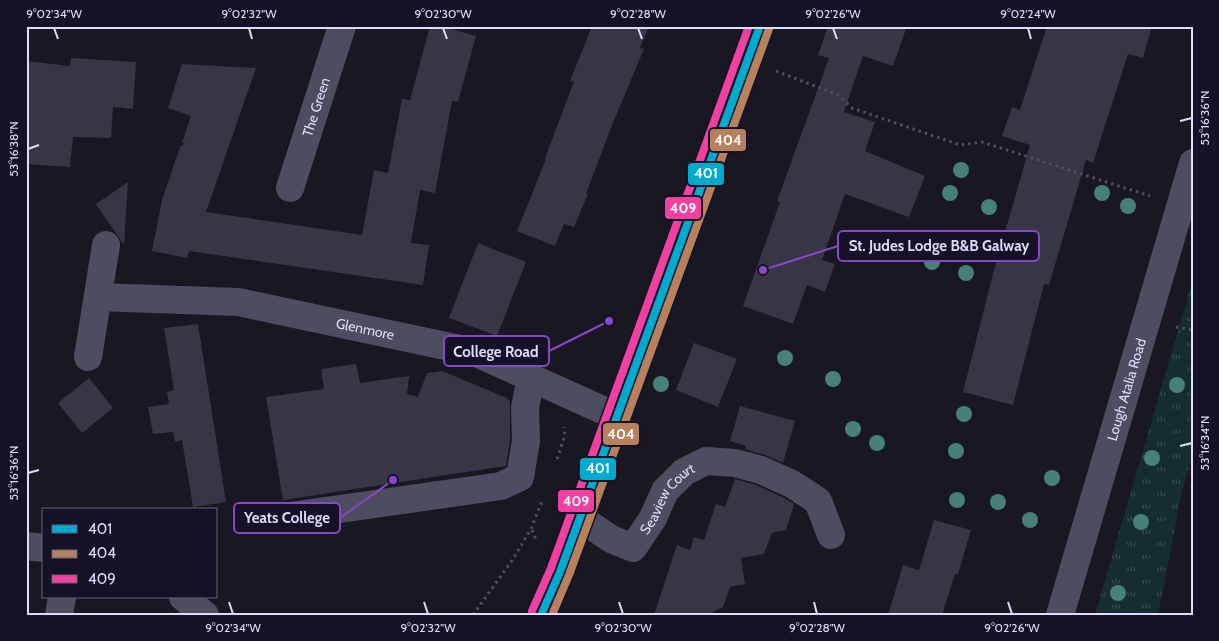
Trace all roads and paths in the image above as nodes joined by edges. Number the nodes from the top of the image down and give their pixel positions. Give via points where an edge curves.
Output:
1 (342, 26) edge
2 (760, 26) edge
3 (748, 59) junction
4 (1193, 163) edge
5 (290, 188) dead end
6 (1180, 206) junction
7 (106, 245) dead end
8 (98, 297) junction
9 (1177, 328) dead end
10 (1193, 330) edge
11 (88, 357) dead end
12 (531, 377) junction
13 (618, 417) junction
14 (580, 518) junction
15 (269, 519) dead end
16 (532, 529) dead end
17 (831, 535) dead end
18 (26, 546) edge
19 (42, 548) edge
20 (62, 598) edge
21 (184, 598) edge
22 (59, 615) edge
23 (205, 615) edge
24 (472, 615) edge
25 (541, 615) edge
26 (1060, 615) edge

1 - 5 street, The Green
2 - 3 main road
3 - 6 path via 838,96 852,108 960,145 982,142
3 - 13 main road
4 - 6 street, Lough Atalia Road
6 - 26 street, Lough Atalia Road
7 - 8 street
8 - 11 street
8 - 12 street, Glenmore via 238,302 474,352
9 - 10 path
12 - 13 street, Glenmore
12 - 15 street via 525,408 526,442 520,477 501,486
13 - 14 main road
14 - 17 street, Seaview Court via 632,548 653,518 665,491 684,472 706,461 761,470 792,484 818,501
14 - 25 main road
16 - 24 path
18 - 19 street
20 - 22 street
21 - 23 street

